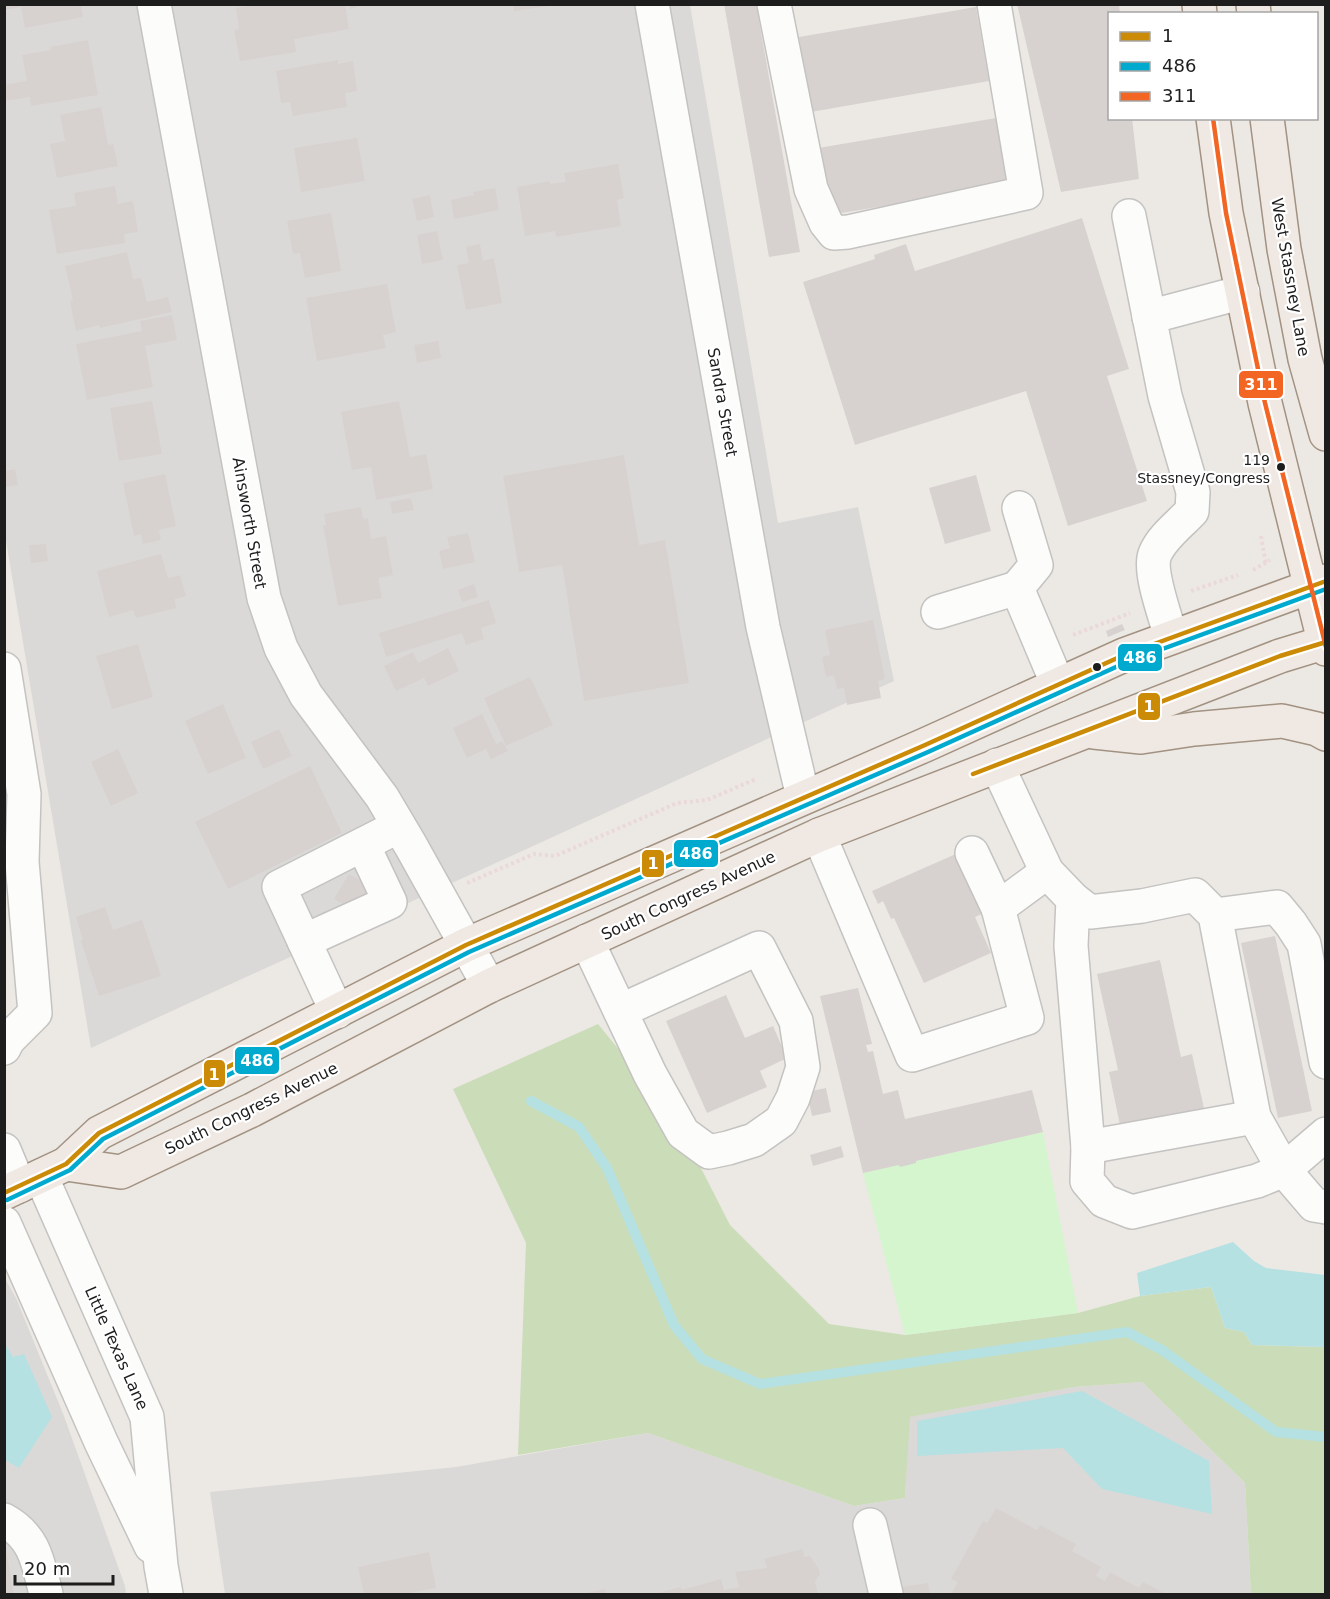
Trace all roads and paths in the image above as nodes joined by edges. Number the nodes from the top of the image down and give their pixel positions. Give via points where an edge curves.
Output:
1 (154, 4) edge
2 (652, 4) edge
3 (774, 4) edge
4 (994, 4) edge
5 (1213, 120) edge
6 (1267, 120) edge
7 (1129, 216) dead end
8 (1242, 292) junction
9 (1149, 317) junction
10 (1326, 434) edge
11 (1019, 508) dead end
12 (1318, 584) edge
13 (1017, 588) junction
14 (938, 612) dead end
15 (1171, 637) junction
16 (1325, 644) edge
17 (4, 669) edge
18 (1058, 685) junction
19 (1089, 731) junction
20 (1326, 734) edge
21 (997, 765) junction
22 (761, 777) dead end
23 (803, 797) junction
24 (399, 826) junction
25 (819, 835) junction
26 (363, 845) junction
27 (972, 853) dead end
28 (1047, 872) junction
29 (14, 874) edge
30 (464, 884) dead end
31 (1073, 899) junction
32 (998, 908) junction
33 (1215, 915) junction
34 (304, 941) junction
35 (587, 941) junction
36 (466, 945) junction
37 (489, 986) junction
38 (620, 1011) junction
39 (337, 1012) junction
40 (4, 1048) edge
41 (1326, 1062) edge
42 (1254, 1118) junction
43 (1326, 1134) edge
44 (1088, 1147) junction
45 (4, 1150) edge
46 (1284, 1170) junction
47 (33, 1180) edge
48 (1326, 1207) edge
49 (4, 1223) edge
50 (4, 1520) edge
51 (870, 1525) dead end
52 (163, 1580) edge
53 (46, 1594) edge
54 (886, 1594) edge

1 - 24 street, Ainsworth Street via 264,598 281,648 306,696 382,797
2 - 23 street, Sandra Street via 763,627
3 - 4 street via 811,189 834,233 1026,193
5 - 8 main road
6 - 10 main road, West Stassney Lane via 1284,249 1305,358
7 - 9 street
8 - 9 street
8 - 12 main road via 1265,403
9 - 15 street via 1165,396 1193,492 1192,511 1153,556 1157,591
11 - 13 street via 1036,565
12 - 15 main road
12 - 16 main road
13 - 14 street
13 - 18 street
15 - 18 main road
16 - 19 main road, South Congress Avenue via 1280,656
17 - 29 street via 24,794
18 - 23 main road
19 - 20 main road via 1141,737 1282,721
19 - 21 main road, South Congress Avenue
21 - 25 main road, South Congress Avenue
21 - 28 street
22 - 30 path via 707,800 677,803 555,856 534,854
23 - 36 main road
24 - 26 street
24 - 36 street, Ainsworth Street
25 - 32 street via 912,1055 1027,1018
25 - 35 main road, South Congress Avenue
26 - 34 street via 279,886
26 - 34 street via 390,902
27 - 32 street
28 - 31 street
28 - 32 street
29 - 40 street via 35,1013
31 - 33 street via 1090,912 1195,895
31 - 44 street via 1071,946
33 - 41 street via 1277,907 1291,924 1304,944
33 - 42 street
34 - 39 street
35 - 37 main road, South Congress Avenue
35 - 38 street
36 - 37 street, Ainsworth Street
36 - 39 main road
37 - 47 main road, South Congress Avenue via 252,1110 121,1172
38 - 38 street via 683,1133 709,1152 754,1140 781,1121 803,1067 796,1021 759,948
39 - 47 main road via 99,1133
42 - 44 street
42 - 46 street
43 - 46 street
44 - 46 street via 1087,1181 1104,1201 1132,1212 1257,1181
45 - 47 street, Little Texas Lane
46 - 48 street via 1314,1205
47 - 52 street, Little Texas Lane via 147,1417
49 - 52 street, Little Texas Lane
50 - 53 street via 29,1540
51 - 54 street

